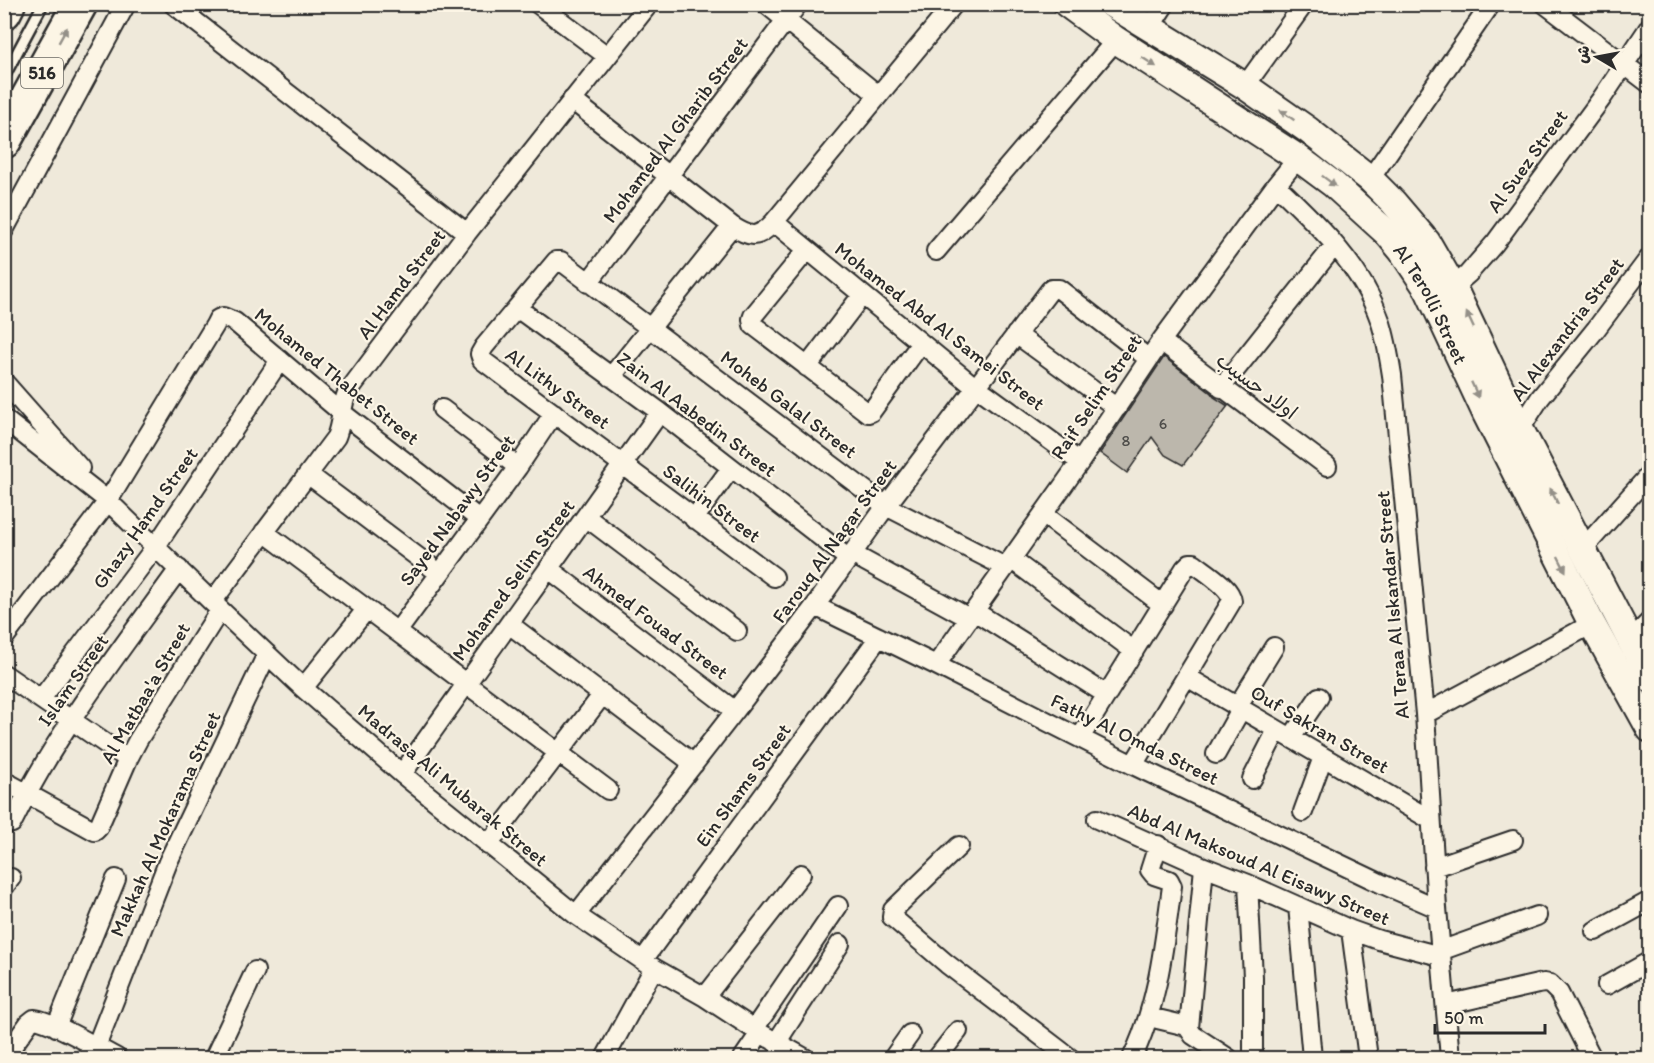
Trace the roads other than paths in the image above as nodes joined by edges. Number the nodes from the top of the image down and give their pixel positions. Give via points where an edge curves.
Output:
1 (8, 4) edge
2 (43, 4) edge
3 (80, 4) edge
4 (126, 4) edge
5 (173, 4) edge
6 (538, 4) edge
7 (649, 4) edge
8 (766, 4) edge
9 (798, 4) edge
10 (954, 4) edge
11 (1067, 4) edge
12 (1111, 4) edge
13 (1166, 4) edge
14 (1304, 4) edge
15 (1491, 4) edge
16 (1545, 4) edge
17 (4, 12) edge
18 (785, 21) junction
19 (1650, 26) edge
20 (1149, 28) junction
21 (1116, 40) junction
22 (1194, 55) junction
23 (607, 56) junction
24 (1623, 65) junction
25 (4, 77) edge
26 (1175, 78) junction
27 (1650, 84) edge
28 (1245, 86) junction
29 (878, 95) junction
30 (572, 100) junction
31 (4, 141) edge
32 (1298, 158) junction
33 (669, 176) junction
34 (1370, 179) junction
35 (1276, 185) junction
36 (774, 222) junction
37 (732, 226) junction
38 (4, 230) edge
39 (467, 233) junction
40 (1335, 245) junction
41 (807, 250) junction
42 (936, 251) dead end
43 (1650, 257) edge
44 (556, 261) joint
45 (588, 283) junction
46 (1454, 287) junction
47 (862, 295) junction
48 (517, 308) junction
49 (651, 328) junction
50 (1016, 334) junction
51 (1161, 341) junction
52 (921, 343) junction
53 (1149, 358) junction
54 (280, 360) junction
55 (807, 367) junction
56 (611, 377) junction
57 (4, 382) edge
58 (976, 388) junction
59 (1221, 388) junction
60 (1117, 408) junction
61 (442, 409) dead end
62 (341, 412) junction
63 (660, 412) junction
64 (554, 413) junction
65 (4, 419) edge
66 (1520, 429) junction
67 (1080, 462) junction
68 (623, 464) junction
69 (1327, 466) dead end
70 (518, 467) junction
71 (730, 468) junction
72 (1650, 474) edge
73 (309, 475) junction
74 (108, 501) junction
75 (886, 506) junction
76 (1043, 514) junction
77 (586, 517) junction
78 (479, 519) junction
79 (694, 519) junction
80 (264, 532) junction
81 (156, 546) junction
82 (1582, 550) junction
83 (850, 556) junction
84 (1008, 563) junction
85 (179, 569) junction
86 (549, 569) junction
87 (439, 573) junction
88 (774, 578) dead end
89 (1162, 605) junction
90 (216, 606) junction
91 (816, 606) junction
92 (366, 610) junction
93 (971, 615) junction
94 (1650, 621) edge
95 (509, 624) junction
96 (1592, 624) junction
97 (737, 631) dead end
98 (397, 632) junction
99 (879, 637) junction
100 (4, 638) edge
101 (1630, 641) junction
102 (1274, 647) dead end
103 (1134, 651) junction
104 (267, 654) junction
105 (936, 665) junction
106 (4, 674) edge
107 (1186, 678) junction
108 (1650, 678) edge
109 (466, 684) junction
110 (303, 688) junction
111 (603, 694) junction
112 (1107, 695) junction
113 (1319, 697) dead end
114 (41, 699) junction
115 (1239, 708) junction
116 (735, 711) junction
117 (1425, 714) junction
118 (71, 719) junction
119 (1650, 729) edge
120 (1284, 734) junction
121 (1080, 738) junction
122 (559, 752) junction
123 (1216, 754) dead end
124 (1323, 757) junction
125 (128, 759) junction
126 (694, 764) junction
127 (1133, 765) junction
128 (402, 774) junction
129 (1252, 779) dead end
130 (4, 781) edge
131 (608, 790) dead end
132 (27, 793) junction
133 (1303, 812) dead end
134 (1097, 819) dead end
135 (1431, 820) junction
136 (12, 823) dead end
137 (1513, 840) dead end
138 (488, 845) junction
139 (1158, 845) junction
140 (959, 846) dead end
141 (1204, 867) junction
142 (1434, 867) junction
143 (801, 874) dead end
144 (116, 879) dead end
145 (1248, 884) junction
146 (1650, 901) edge
147 (838, 906) dead end
148 (1298, 906) junction
149 (1437, 908) junction
150 (576, 915) junction
151 (1537, 916) dead end
152 (1351, 930) junction
153 (1595, 931) dead end
154 (840, 944) dead end
155 (1440, 953) junction
156 (1650, 961) edge
157 (649, 964) junction
158 (255, 971) dead end
159 (1607, 985) dead end
160 (705, 997) junction
161 (1446, 1005) junction
162 (1149, 1017) junction
163 (56, 1027) junction
164 (1189, 1028) junction
165 (958, 1030) dead end
166 (757, 1031) junction
167 (910, 1034) dead end
168 (776, 1042) junction
169 (90, 1053) edge
170 (4, 1058) edge
171 (117, 1059) edge
172 (214, 1059) edge
173 (604, 1059) edge
174 (743, 1059) edge
175 (804, 1059) edge
176 (893, 1059) edge
177 (938, 1059) edge
178 (1070, 1059) edge
179 (1132, 1059) edge
180 (1228, 1059) edge
181 (1253, 1059) edge
182 (1312, 1059) edge
183 (1368, 1059) edge
184 (1450, 1059) edge
185 (1592, 1059) edge

1 - 17 highway
2 - 25 lane
31 -> 3 highway, 516
4 - 38 street
5 - 39 street
6 - 23 street
7 - 23 street, Al Hamd Street
8 - 18 street
9 - 18 street, Mohamed Al Gharib Street
10 - 29 street
11 - 21 street, Al Terolli Street
12 - 20 street, Al Terolli Street
13 - 20 street
14 - 28 street
15 - 34 street
16 - 24 street
18 - 29 street
18 - 33 street, Mohamed Al Gharib Street
19 - 24 street, Al Suez Street
20 - 22 street, Al Terolli Street
21 -> 26 street, Al Terolli Street
21 - 42 street
22 - 26 street
22 - 28 street, Al Terolli Street
23 - 30 street, Al Hamd Street
24 - 27 street
24 - 46 street, Al Suez Street via 1495,243
26 - 32 street, Al Terolli Street
34 -> 28 street, Al Terolli Street
29 - 36 street
30 - 33 street
30 - 39 street, Al Hamd Street
32 - 35 street, Raif Selim Street
32 -> 96 street, Al Terolli Street via 1387,233 1416,270
33 - 37 street
33 - 45 street, Mohamed Al Gharib Street
34 - 46 street, Al Terolli Street via 1427,242
35 - 40 street, Al Teraa Al Iskandar Street
35 - 51 street, Raif Selim Street
36 - 37 street via 759,235
36 - 41 street, Mohamed Abd Al Samei Street
37 - 49 street
39 - 62 street, Al Hamd Street via 347,393
40 - 59 street
40 - 117 street, Al Teraa Al Iskandar Street via 1368,292 1388,346
41 - 47 street, Mohamed Abd Al Samei Street
41 - 55 street via 752,319 753,325
43 - 66 street, Al Alexandria Street
44 - 45 street, Moheb Galal Street
44 - 48 street, Al Lithy Street
45 - 49 street, Moheb Galal Street
66 -> 46 street, Al Terolli Street
47 - 52 street, Mohamed Abd Al Samei Street
47 - 55 street
48 - 56 street, Zain Al Aabedin Street
48 - 64 street, Al Lithy Street via 480,357
49 - 56 street
49 - 75 street, Moheb Galal Street
50 - 53 street, Farouq Al Nagar Street via 1047,293 1059,289
50 - 58 street, Farouq Al Nagar Street
50 - 60 street
51 - 53 street, Raif Selim Street
51 - 59 street, اولاد حسيب
52 - 55 street via 868,413
52 - 58 street, Mohamed Abd Al Samei Street
53 - 60 street, Raif Selim Street
54 - 62 street, Mohamed Thabet Street
54 - 74 street, Mohamed Thabet Street via 235,322 223,316 218,319
54 - 81 street, Ghazy Hamd Street
56 - 63 street, Zain Al Aabedin Street
57 - 74 street, Madrasa Ali Mubarak Street
58 - 67 street, Mohamed Abd Al Samei Street
58 - 75 street, Farouq Al Nagar Street
59 - 69 street, اولاد حسيب
60 - 67 street, Raif Selim Street
61 - 70 street
62 - 73 street, Al Hamd Street via 336,437
62 - 78 street, Mohamed Thabet Street
63 - 68 street, Mohamed Selim Street
63 - 71 street, Zain Al Aabedin Street
64 - 68 street, Al Lithy Street
64 - 70 street, Sayed Nabawy Street
65 - 74 street, Madrasa Ali Mubarak Street
82 -> 66 street, Al Terolli Street
67 - 76 street, Raif Selim Street
68 - 77 street, Mohamed Selim Street
68 - 79 street, Salihin Street
70 - 78 street, Sayed Nabawy Street
71 - 79 street
71 - 83 street, Zain Al Aabedin Street
72 - 82 street
73 - 80 street, Al Hamd Street
73 - 87 street
74 - 81 street, Madrasa Ali Mubarak Street
74 - 100 street
75 - 83 street, Farouq Al Nagar Street
75 - 84 street, Moheb Galal Street
76 - 84 street, Raif Selim Street
76 - 89 street
77 - 86 street, Mohamed Selim Street
77 - 97 street
78 - 87 street, Sayed Nabawy Street
79 - 88 street, Salihin Street
80 - 90 street, Al Hamd Street
80 - 92 street
81 - 85 street, Madrasa Ali Mubarak Street
81 - 114 street, Ghazy Hamd Street
82 - 101 street, Al Terolli Street
83 - 91 street, Farouq Al Nagar Street
83 - 93 street, Zain Al Aabedin Street
84 - 93 street, Raif Selim Street
84 - 103 street, Moheb Galal Street
85 - 90 street, Madrasa Ali Mubarak Street
85 - 118 street, Islam Street
86 - 95 street, Mohamed Selim Street
86 - 116 street, Ahmed Fouad Street
87 - 98 street, Sayed Nabawy Street
89 - 103 street
89 - 107 street via 1192,563 1230,593 1230,606
90 - 104 street, Madrasa Ali Mubarak Street
90 - 125 street, Al Matbaa'a Street
91 - 99 street, Fathy Al Omda Street
91 - 116 street, Farouq Al Nagar Street
92 - 98 street
92 - 110 street
93 - 105 street, Raif Selim Street
93 - 112 street, Zain Al Aabedin Street
94 - 101 street
95 - 109 street, Mohamed Selim Street
95 - 111 street
96 - 117 street
96 - 119 street, Al Terolli Street
98 - 109 street
99 - 105 street, Fathy Al Omda Street
99 - 157 street, Ein Shams Street
101 - 108 street, Al Terolli Street
102 - 115 street
103 - 112 street
104 - 110 street, Madrasa Ali Mubarak Street
104 - 169 street, Makkah Al Mokarama Street via 168,862
105 - 121 street, Fathy Al Omda Street
106 - 114 street
107 - 115 street, Ouf Sakran Street
107 - 127 street
109 - 122 street
109 - 128 street, Mohamed Selim Street
110 - 128 street, Madrasa Ali Mubarak Street
111 - 122 street
111 - 126 street
112 - 121 street
113 - 120 street
114 - 118 street
115 - 120 street, Ouf Sakran Street
115 - 123 street
116 - 126 street, Farouq Al Nagar Street
117 - 135 street, Al Teraa Al Iskandar Street
118 - 125 street
118 - 132 street, Islam Street
120 - 124 street, Ouf Sakran Street
120 - 129 street
121 - 127 street, Fathy Al Omda Street
122 - 131 street
122 - 138 street
124 - 133 street
124 - 135 street, Ouf Sakran Street
125 - 132 street, Al Matbaa'a Street via 95,831
126 - 150 street, Farouq Al Nagar Street
127 - 149 street, Fathy Al Omda Street
128 - 138 street, Madrasa Ali Mubarak Street
130 - 132 street
132 - 136 street, Islam Street
134 - 139 street, Abd Al Maksoud Al Eisawy Street
135 - 142 street, Al Teraa Al Iskandar Street
137 - 142 street
138 - 150 street, Madrasa Ali Mubarak Street
139 - 141 street, Abd Al Maksoud Al Eisawy Street
139 - 162 street via 1150,870 1172,884
140 - 178 street via 893,910 892,917
141 - 145 street, Abd Al Maksoud Al Eisawy Street
141 - 164 street
142 - 149 street, Al Teraa Al Iskandar Street
143 - 160 street
144 - 163 street
145 - 148 street, Abd Al Maksoud Al Eisawy Street
145 - 181 street
146 - 153 street
147 - 166 street
148 - 152 street, Abd Al Maksoud Al Eisawy Street
148 - 182 street
149 - 155 street, Al Teraa Al Iskandar Street
150 - 157 street, Madrasa Ali Mubarak Street
151 - 155 street
152 - 155 street, Abd Al Maksoud Al Eisawy Street
152 - 183 street
154 - 168 street
155 - 161 street, Al Teraa Al Iskandar Street
156 - 159 street
157 - 160 street, Madrasa Ali Mubarak Street
157 - 173 street, Ein Shams Street
158 - 172 street
160 - 166 street, Madrasa Ali Mubarak Street
161 - 184 street, Al Teraa Al Iskandar Street
161 - 185 street via 1550,984 1559,993
162 - 164 street
162 - 179 street
163 - 169 street
163 - 170 street via 34,1019
164 - 180 street
165 - 177 street
166 - 168 street, Madrasa Ali Mubarak Street
166 - 174 street
167 - 176 street
168 - 175 street, Madrasa Ali Mubarak Street
169 - 171 street

